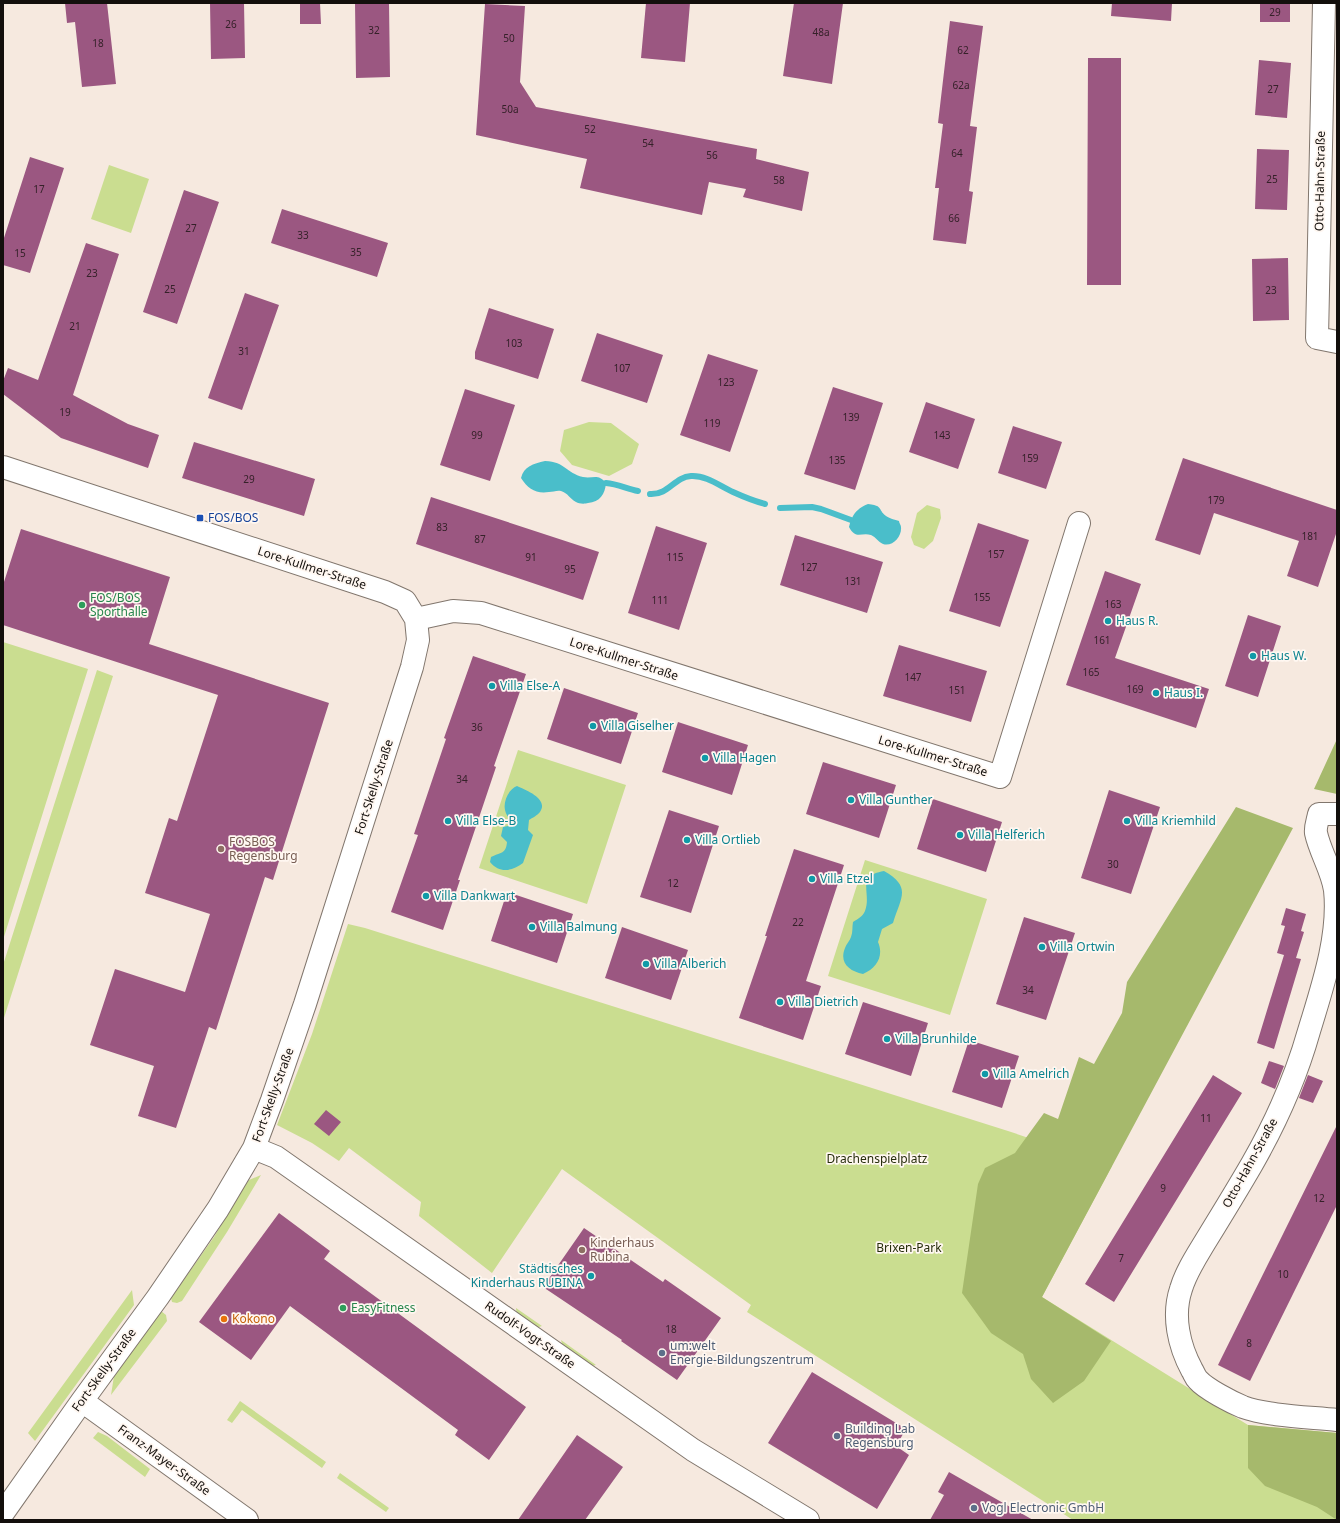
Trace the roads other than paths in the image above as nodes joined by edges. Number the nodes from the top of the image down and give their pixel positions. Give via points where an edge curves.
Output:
1 (1324, 3) edge
2 (1337, 342) edge
3 (3, 467) edge
4 (1079, 523) dead end
5 (416, 618) junction
6 (1337, 814) edge
7 (254, 1148) junction
8 (82, 1401) junction
9 (1337, 1420) edge
10 (3, 1513) edge
11 (247, 1520) edge
12 (808, 1520) edge

1 - 2 street, Otto-Hahn-Straße via 1317,338
3 - 5 street, Lore-Kullmer-Straße via 385,592 405,601
4 - 5 street, Lore-Kullmer-Straße via 1000,777 481,613 453,611
5 - 7 street, Fort-Skelly-Straße via 418,640 412,667 305,1004
6 - 9 street, Otto-Hahn-Straße via 1319,814 1315,831 1330,869 1337,910 1328,966 1309,1033 1278,1114 1253,1163 1188,1272 1179,1298 1178,1320 1179,1340 1185,1357 1198,1380 1219,1395 1243,1407 1266,1412
7 - 8 street, Fort-Skelly-Straße via 218,1209
7 - 12 street, Rudolf-Vogt-Straße via 276,1157 693,1450
8 - 10 street, Fort-Skelly-Straße
8 - 11 street, Franz-Mayer-Straße

